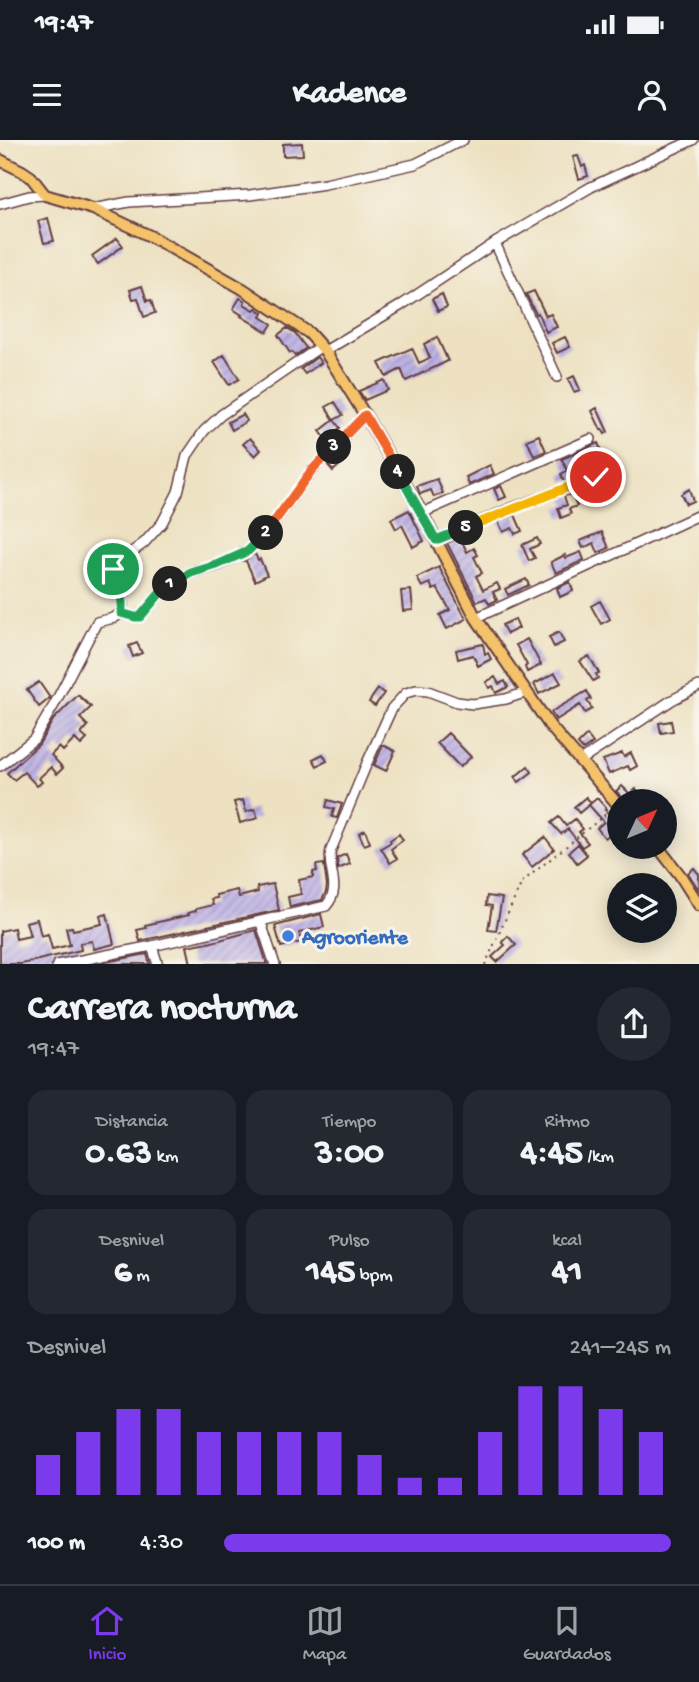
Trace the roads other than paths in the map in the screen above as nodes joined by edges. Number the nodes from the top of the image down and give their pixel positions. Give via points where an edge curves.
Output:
1 (463, 140) edge
2 (693, 140) edge
3 (0, 160) edge
4 (45, 195) junction
5 (0, 204) edge
6 (93, 209) junction
7 (495, 243) junction
8 (323, 349) junction
9 (557, 377) dead end
10 (365, 415) junction
11 (591, 439) dead end
12 (596, 477) dead end
13 (422, 513) junction
14 (699, 515) edge
15 (436, 540) junction
16 (121, 613) junction
17 (477, 618) junction
18 (699, 687) edge
19 (527, 692) junction
20 (580, 761) junction
21 (0, 766) edge
22 (607, 793) edge
23 (667, 859) edge
24 (699, 905) edge
25 (261, 923) junction
26 (152, 946) junction
27 (57, 964) edge
28 (158, 964) edge
29 (275, 964) edge

1 - 6 street via 415,164 325,184
2 - 7 street via 591,187
3 - 4 main road via 31,177
4 - 5 street
4 - 6 main road
6 - 8 main road via 243,289 305,330
7 - 8 street via 400,306
7 - 9 street
8 - 10 main road
8 - 16 street via 221,415 204,431 187,456 178,492 162,523 113,569
10 - 13 main road
10 - 16 street via 312,470 248,551 166,586 140,617
11 - 13 street
12 - 15 street
13 - 15 main road
14 - 17 street
15 - 17 main road
16 - 21 street via 97,622 34,739
17 - 19 main road
18 - 20 street via 671,700
19 - 20 main road
19 - 25 street via 472,704 428,691 406,693 392,708 331,850 335,886 330,901 326,906
20 - 22 main road
23 - 24 main road
25 - 26 street
25 - 29 street
26 - 27 street
26 - 28 street

